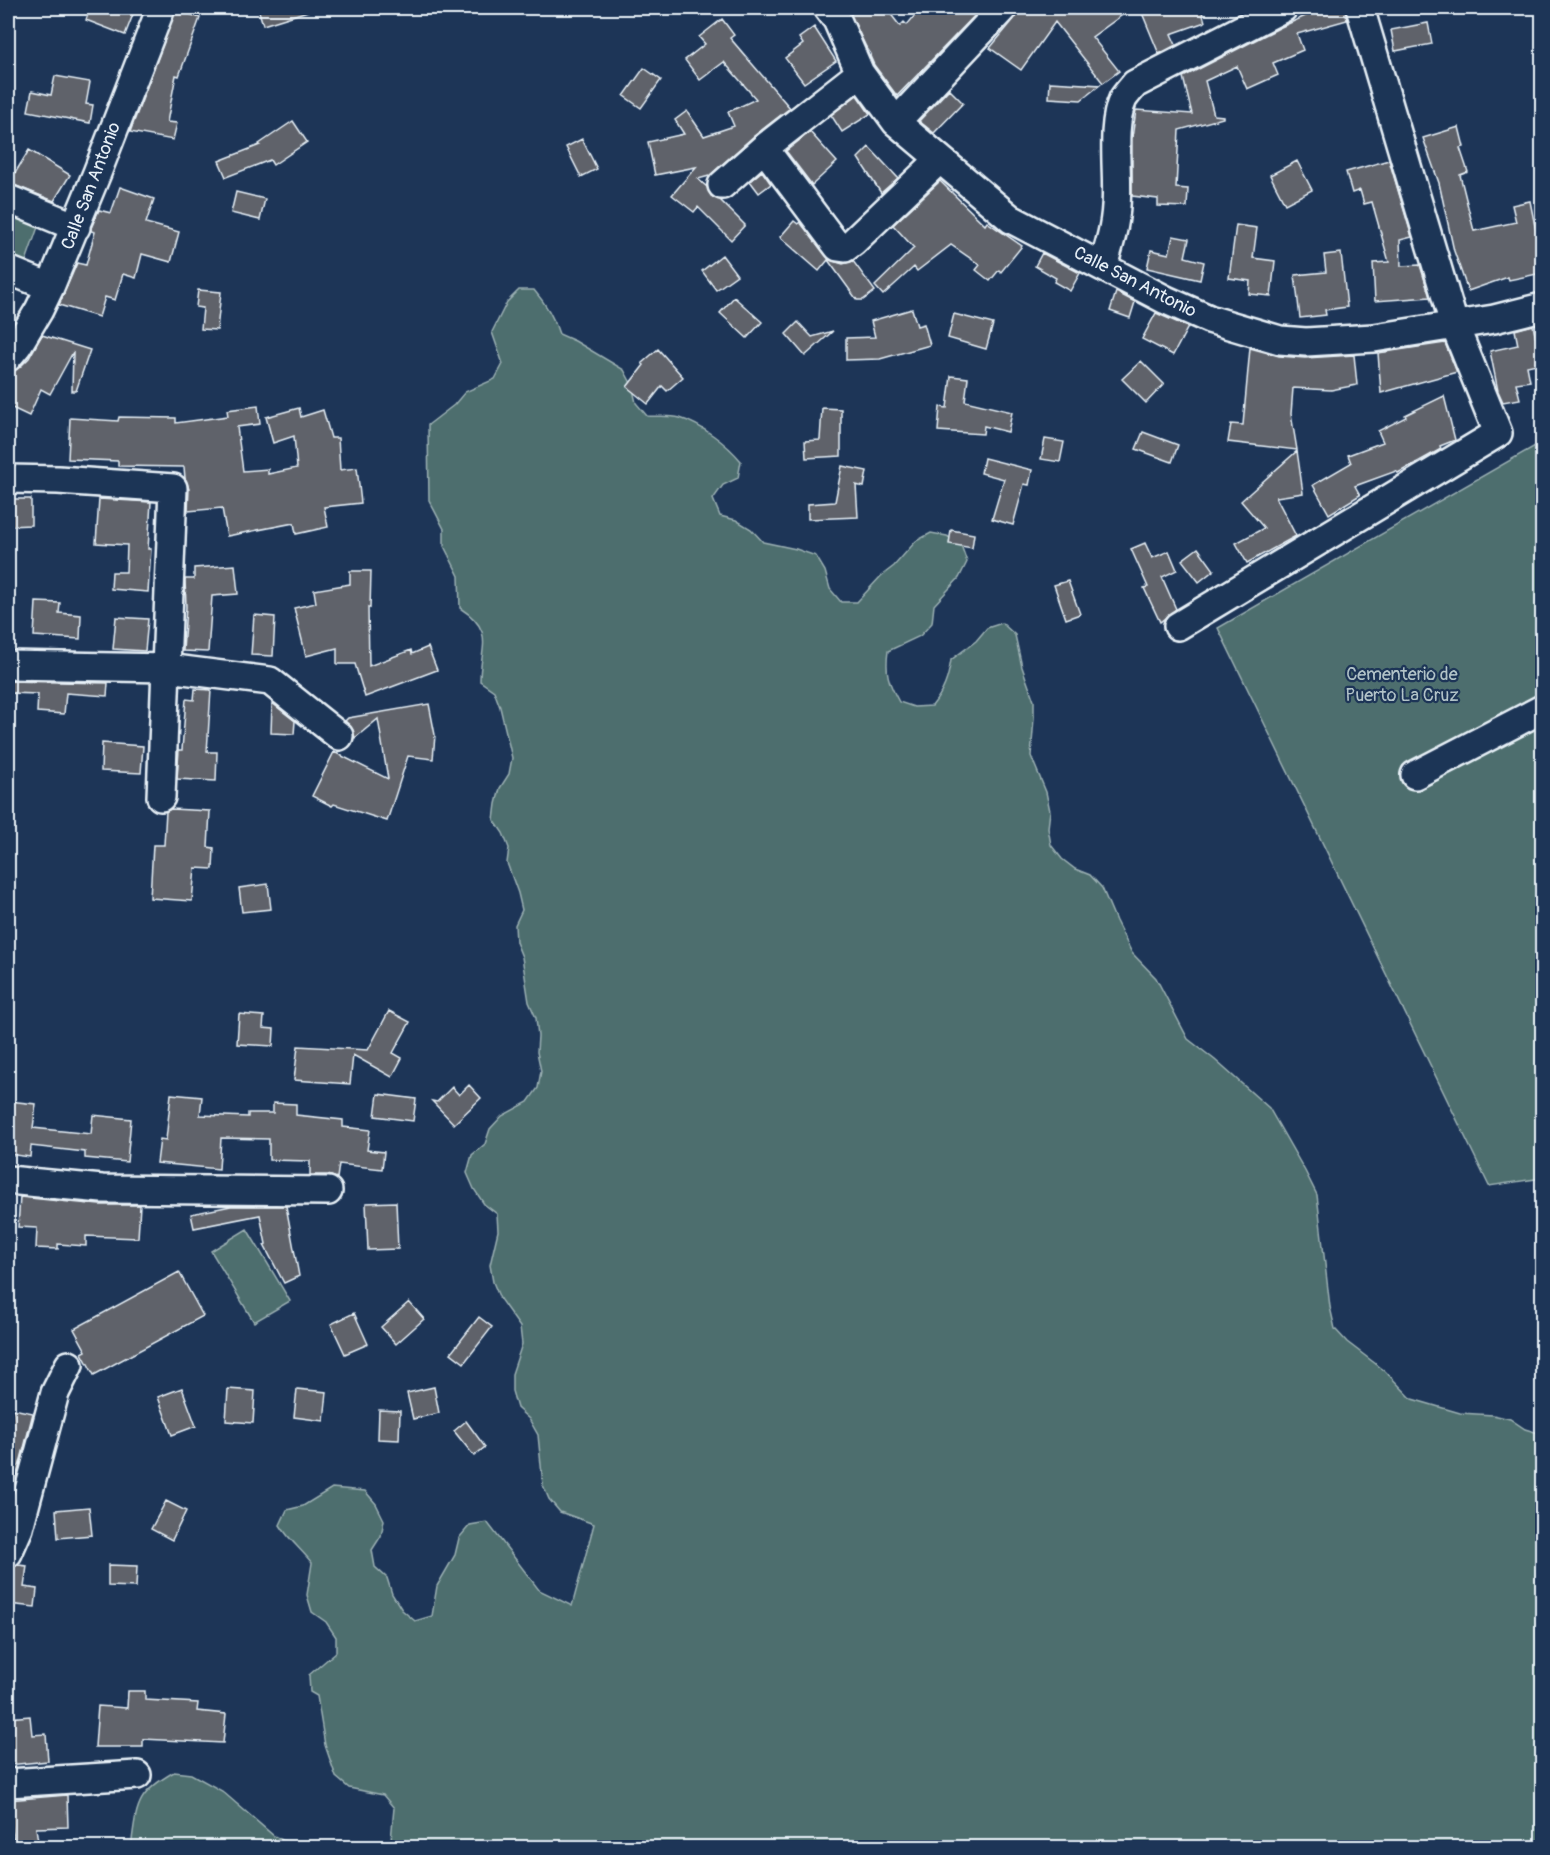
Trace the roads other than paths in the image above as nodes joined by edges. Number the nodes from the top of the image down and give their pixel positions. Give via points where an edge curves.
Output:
1 (160, 8) edge
2 (828, 8) edge
3 (1003, 8) edge
4 (1283, 8) edge
5 (1360, 8) edge
6 (860, 73) junction
7 (896, 122) junction
8 (764, 148) junction
9 (940, 159) junction
10 (722, 185) dead end
11 (8, 200) edge
12 (76, 227) junction
13 (1103, 266) junction
14 (8, 270) edge
15 (50, 288) junction
16 (1542, 307) edge
17 (1454, 324) junction
18 (8, 357) edge
19 (8, 479) edge
20 (1178, 626) dead end
21 (8, 665) edge
22 (167, 668) junction
23 (1542, 709) edge
24 (339, 736) dead end
25 (1415, 775) dead end
26 (161, 797) dead end
27 (8, 1180) edge
28 (328, 1191) dead end
29 (69, 1365) dead end
30 (8, 1553) edge
31 (137, 1775) dead end
32 (8, 1783) edge

1 - 12 street, Calle San Antonio
2 - 6 street, Calle San Antonio
3 - 7 street
4 - 13 street via 1135,84 1124,98 1117,138 1113,232
5 - 17 street
6 - 7 street, Calle San Antonio
6 - 8 street
7 - 9 street, Calle San Antonio
8 - 9 street via 838,247 845,248
8 - 10 street
9 - 13 street, Calle San Antonio via 1011,219
11 - 12 street
12 - 15 street, Calle San Antonio
13 - 17 street, Calle San Antonio via 1209,319 1280,340 1374,338
14 - 15 street
15 - 18 street, Calle San Antonio
16 - 17 street, Calle San Antonio
17 - 20 street via 1498,433
19 - 22 street via 173,488
21 - 22 street
22 - 24 street via 270,681
22 - 26 street
23 - 25 street
27 - 28 street via 102,1190
29 - 30 street via 55,1393 19,1528
31 - 32 street

